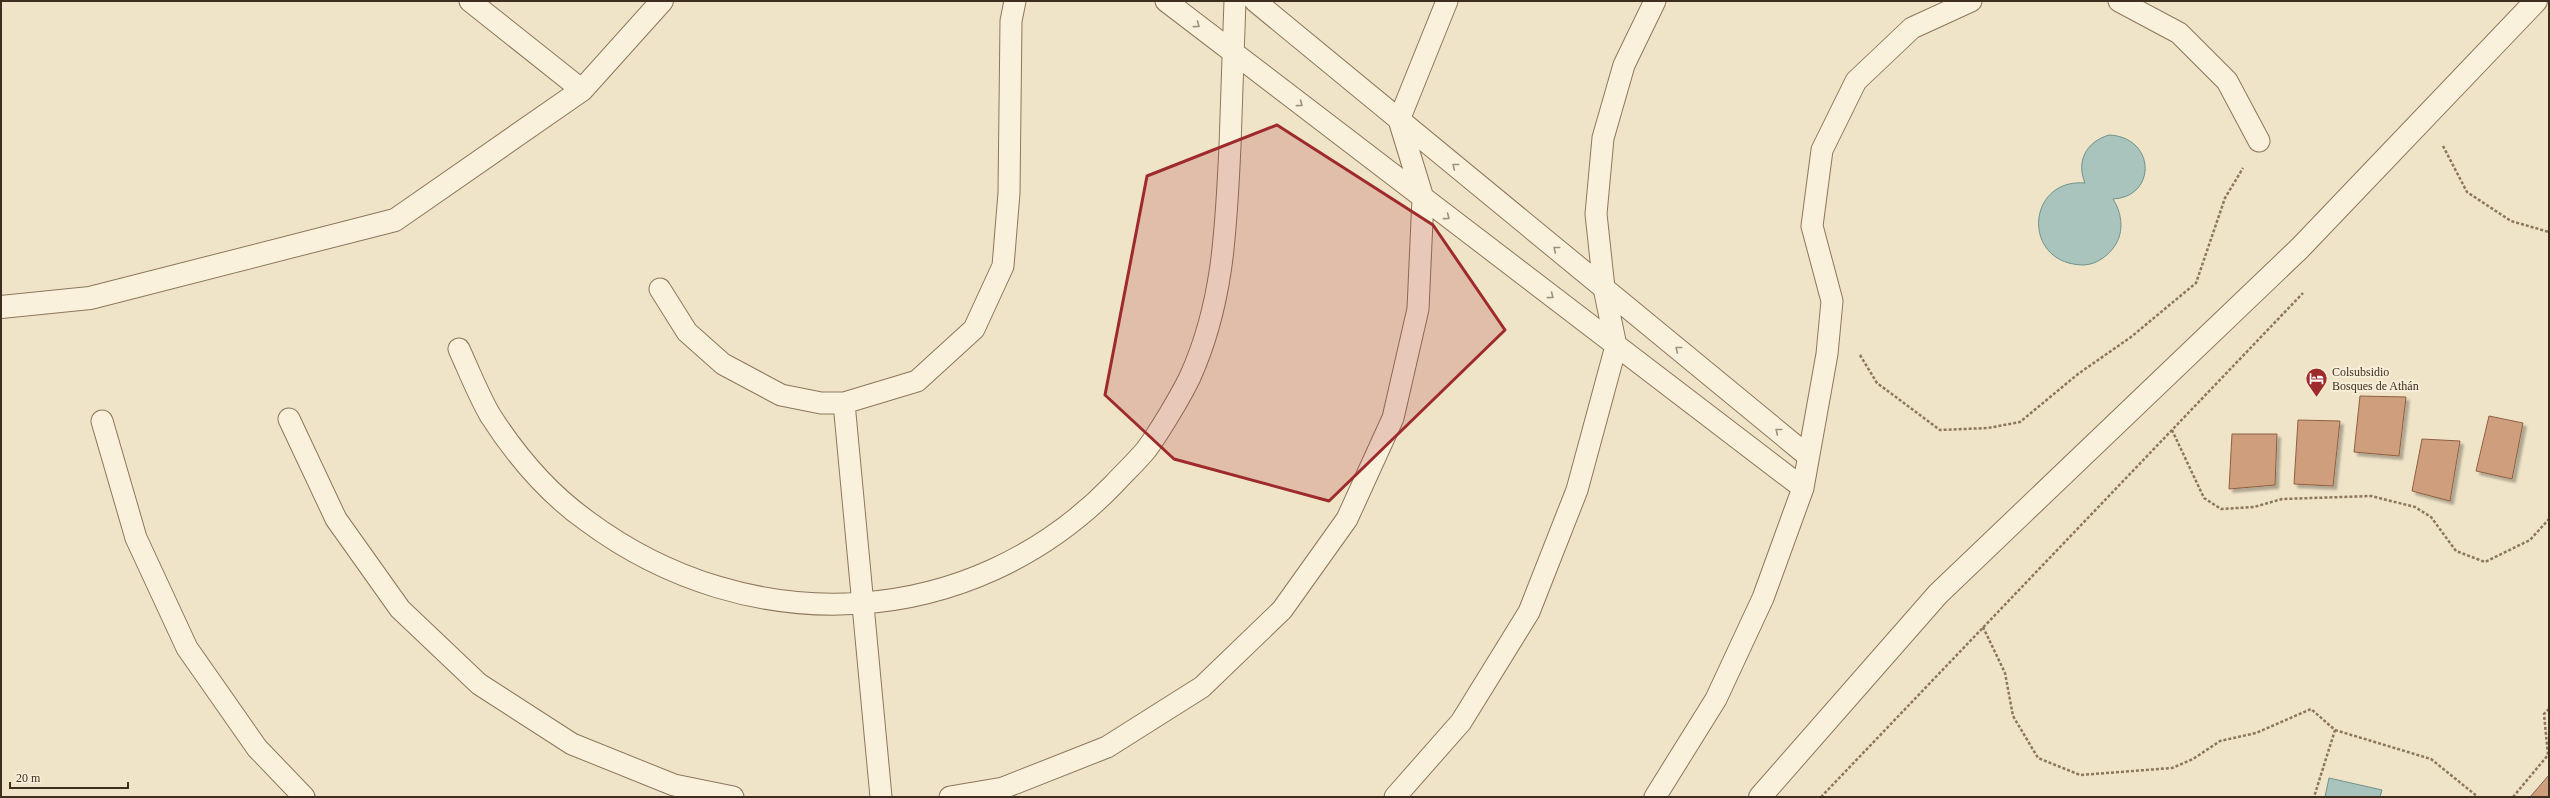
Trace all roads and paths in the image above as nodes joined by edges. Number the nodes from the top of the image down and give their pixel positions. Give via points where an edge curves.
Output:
1 (470, 1) edge
2 (662, 1) edge
3 (1015, 1) edge
4 (1166, 1) edge
5 (1235, 1) edge
6 (1255, 1) edge
7 (1447, 1) edge
8 (1655, 1) edge
9 (1971, 1) edge
10 (2118, 1) edge
11 (2536, 1) edge
12 (1233, 53) junction
13 (582, 90) junction
14 (1399, 120) junction
15 (2259, 141) joint
16 (2448, 141) dead end
17 (2443, 146) junction
18 (2438, 152) dead end
19 (1423, 198) junction
20 (2549, 232) edge
21 (1604, 288) junction
22 (2307, 288) dead end
23 (660, 289) dead end
24 (1, 307) edge
25 (1616, 346) junction
26 (459, 349) dead end
27 (1858, 352) dead end
28 (844, 403) junction
29 (289, 419) dead end
30 (102, 421) dead end
31 (2172, 430) junction
32 (1808, 456) junction
33 (1803, 488) junction
34 (2549, 519) edge
35 (863, 604) junction
36 (1983, 627) junction
37 (2549, 708) edge
38 (2335, 730) junction
39 (304, 797) edge
40 (733, 797) edge
41 (881, 797) edge
42 (950, 797) edge
43 (1395, 797) edge
44 (1655, 797) edge
45 (1760, 797) edge
46 (1821, 797) edge
47 (2314, 797) edge
48 (2478, 797) edge
49 (2513, 797) edge

1 - 13 lane
2 - 13 street
3 - 28 lane via 1011,21 1009,193 1002,266 974,330 917,381
4 -> 12 lane
5 - 12 lane
6 - 14 lane
7 - 14 lane
8 - 21 lane via 1624,65 1603,138 1596,214
9 - 32 lane via 1912,28 1856,81 1822,150 1812,226 1832,301 1827,354
10 - 15 lane via 2179,33 2227,81
11 - 45 street via 2300,248 1938,594
12 -> 19 lane
12 - 35 lane via 1227,215 1217,299 1190,379 1145,451 1087,512 1017,559 938,591
13 - 24 street via 395,220 90,298
14 - 19 lane
21 -> 14 lane
15 - 27 path via 2225,198 2196,283 2131,337 2078,374 2020,422 1988,428 1940,430 1877,383
16 - 17 path
17 - 18 path
17 - 20 path via 2467,192 2511,222
19 -> 25 lane
19 - 42 lane via 1418,309 1393,418 1347,520 1282,610 1202,687 1107,747 1003,788
21 - 25 lane
32 -> 21 lane
22 - 31 path
23 - 28 lane via 687,332 723,364 781,395 821,403
25 - 33 lane
25 - 43 lane via 1577,490 1530,612 1461,722
26 - 35 lane via 490,414 532,472 585,520 646,560 712,587 782,602
28 - 35 lane
29 - 40 lane via 336,519 400,609 479,684 572,744 674,785
30 - 39 lane via 136,538 187,648 257,748
31 - 34 path via 2204,498 2221,509 2254,507 2282,499 2370,496 2415,507 2431,517 2456,551 2485,562 2530,540
31 - 36 path
32 - 33 lane
33 - 44 lane via 1762,598 1716,699
35 - 41 lane
36 - 38 path via 2005,673 2013,716 2038,758 2080,775 2172,768 2193,759 2220,741 2256,733 2311,709
36 - 46 path
37 - 49 path via 2544,714 2548,755
38 - 47 path
38 - 48 path via 2431,759

